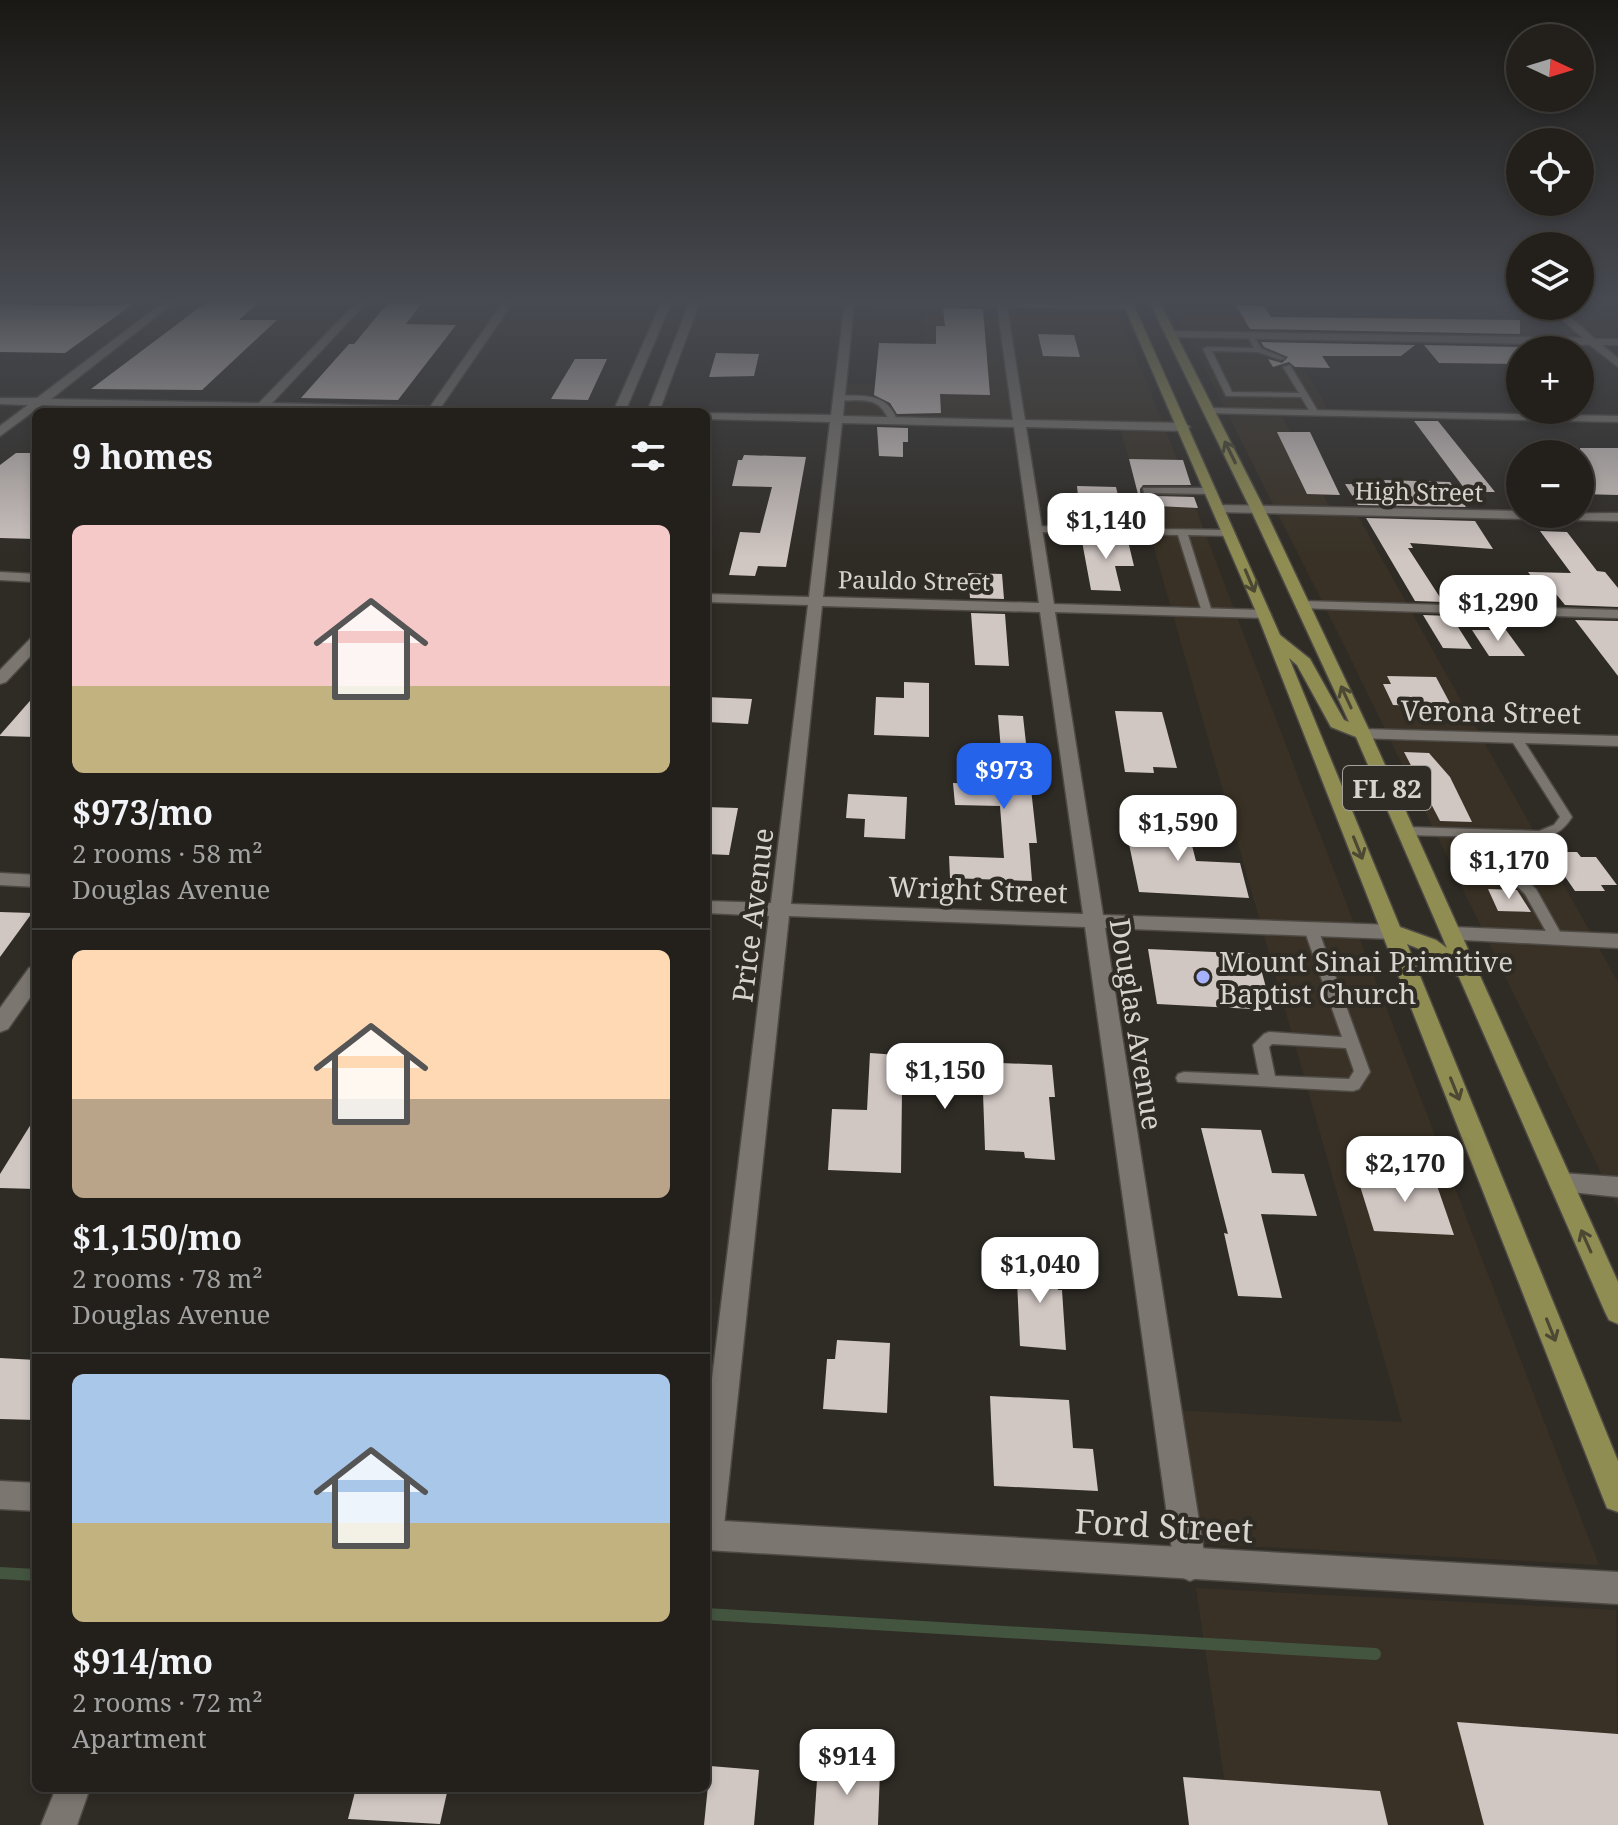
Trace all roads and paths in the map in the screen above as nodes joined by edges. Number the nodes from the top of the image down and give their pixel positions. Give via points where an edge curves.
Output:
1 (60, 386) edge
2 (282, 386) edge
3 (450, 386) edge
4 (630, 386) edge
5 (663, 386) edge
6 (841, 386) edge
7 (1013, 386) edge
8 (1166, 386) edge
9 (1196, 386) edge
10 (1225, 386) edge
11 (1299, 386) edge
12 (1304, 395) junction
13 (840, 398) junction
14 (0, 401) edge
15 (39, 402) junction
16 (204, 408) edge
17 (261, 408) edge
18 (435, 408) edge
19 (621, 408) edge
20 (655, 408) edge
21 (1210, 411) junction
22 (1315, 413) junction
23 (710, 416) edge
24 (837, 419) junction
25 (1618, 419) edge
26 (893, 421) junction
27 (1018, 424) junction
28 (1184, 427) junction
29 (0, 432) edge
30 (1216, 500) junction
31 (1258, 510) junction
32 (1618, 517) edge
33 (1035, 529) junction
34 (1156, 531) junction
35 (1182, 532) junction
36 (1230, 533) junction
37 (0, 576) edge
38 (32, 578) edge
39 (710, 598) edge
40 (816, 601) junction
41 (1303, 605) junction
42 (1046, 607) junction
43 (1207, 612) junction
44 (1264, 614) junction
45 (1618, 614) edge
46 (1273, 636) junction
47 (32, 645) edge
48 (0, 679) edge
49 (1363, 734) junction
50 (1516, 738) junction
51 (1618, 741) edge
52 (1406, 831) junction
53 (1491, 833) junction
54 (0, 879) edge
55 (32, 881) edge
56 (710, 907) edge
57 (781, 910) junction
58 (1093, 921) junction
59 (1311, 929) junction
60 (1393, 932) junction
61 (1452, 934) junction
62 (1557, 939) junction
63 (1618, 941) edge
64 (1469, 973) junction
65 (32, 979) edge
66 (0, 1024) edge
67 (1349, 1043) junction
68 (1184, 1078) dead end
69 (1268, 1081) junction
70 (1561, 1183) junction
71 (1618, 1187) edge
72 (1618, 1312) edge
73 (0, 1495) edge
74 (32, 1497) edge
75 (1618, 1497) edge
76 (710, 1510) edge
77 (710, 1535) edge
78 (1190, 1565) junction
79 (1618, 1588) edge
80 (71, 1792) edge
81 (59, 1825) edge

1 - 15 street
2 - 17 street
3 - 18 street
4 - 19 street
5 - 20 street
6 - 13 street, Price Avenue
7 - 27 street, Douglas Avenue
8 - 28 main road, FL 82
9 - 21 main road, FL 82
10 - 12 lane via 1229,394
11 - 12 lane
12 - 22 lane
13 - 24 street, Price Avenue
13 - 26 lane via 884,402
14 - 15 street
15 - 16 street
15 - 29 street
21 - 22 street
31 -> 21 main road, FL 82
22 - 25 street
23 - 24 street
24 - 26 street
24 - 40 street, Price Avenue
26 - 27 street
27 - 28 street
27 - 33 street, Douglas Avenue
28 - 30 main road, FL 82
30 - 31 street, High Street
30 - 34 lane via 1146,490
30 - 36 main road, FL 82
31 - 32 street, High Street
31 - 41 main road, FL 82
33 - 34 lane
33 - 42 street, Douglas Avenue
34 - 35 lane
35 - 36 lane
35 - 43 lane
36 -> 44 main road, FL 82
37 - 38 street
39 - 40 street, Pauldo Street
40 - 42 street, Pauldo Street
40 - 57 street, Price Avenue
41 - 45 street
49 -> 41 main road, FL 82
42 - 43 street, Pauldo Street
42 - 58 street, Douglas Avenue
43 - 44 street, Pauldo Street
44 - 46 main road, FL 82
46 - 49 main road via 1304,662 1337,723
46 -> 60 main road, FL 82
47 - 48 street
49 - 50 street, Verona Street
49 - 52 main road, FL 82
50 - 51 street, Verona Street
50 - 53 lane via 1566,817 1559,828 1541,835
52 - 53 lane
52 - 61 main road, FL 82
53 - 62 lane via 1509,871 1531,892
54 - 55 street
56 - 57 street, Wright Street
57 - 58 street, Wright Street
57 - 76 street, Price Avenue
58 - 59 street, Wright Street
58 - 78 street, Douglas Avenue
59 - 60 street, Wright Street
59 - 67 lane
60 - 64 main road via 1429,945
60 -> 75 main road, FL 82
61 - 62 street
61 - 64 main road, FL 82
62 - 63 street
64 - 70 main road, FL 82
65 - 66 street
67 - 69 lane via 1269,1038 1261,1045
67 - 69 lane via 1362,1072 1353,1085
68 - 69 lane
70 - 71 street
72 -> 70 main road, FL 82
73 - 74 street
77 - 78 street, Ford Street
78 - 79 street, Ford Street
80 - 81 street

